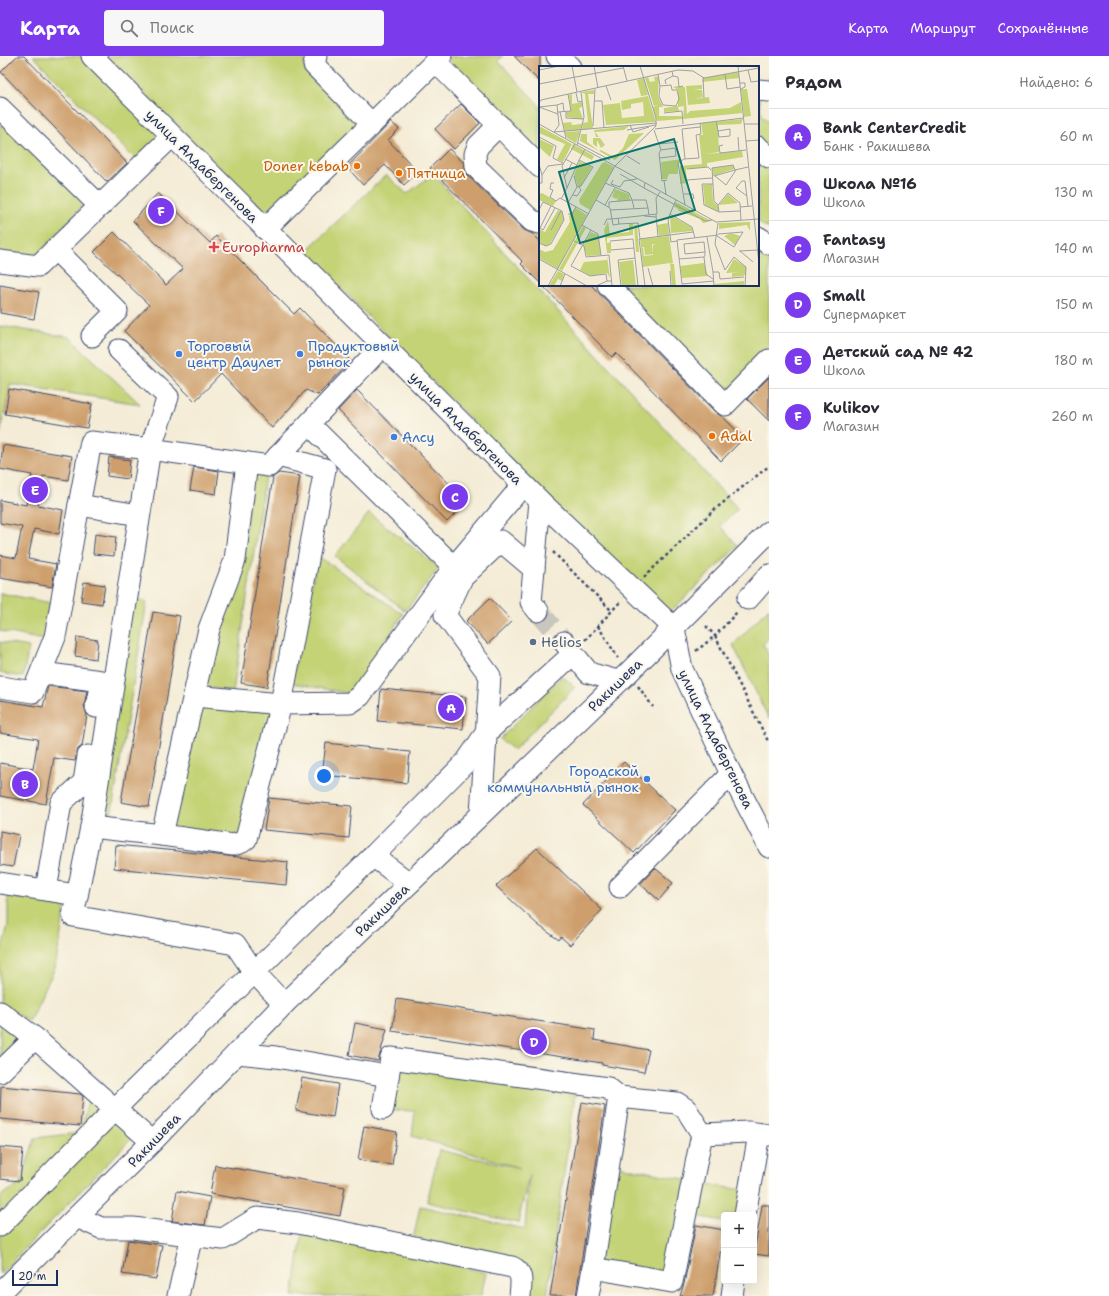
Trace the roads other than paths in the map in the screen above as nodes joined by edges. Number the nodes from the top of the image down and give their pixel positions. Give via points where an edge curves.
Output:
1 (92, 56) edge
2 (316, 56) edge
3 (557, 56) edge
4 (438, 59) edge
5 (569, 66) edge
6 (759, 90) edge
7 (769, 91) edge
8 (0, 108) edge
9 (372, 124) junction
10 (499, 125) junction
11 (172, 136) junction
12 (759, 148) edge
13 (769, 157) edge
14 (539, 166) edge
15 (100, 206) junction
16 (539, 223) edge
17 (265, 229) junction
18 (759, 238) edge
19 (769, 244) edge
20 (55, 250) junction
21 (0, 261) edge
22 (609, 286) edge
23 (92, 336) dead end
24 (383, 345) junction
25 (119, 350) dead end
26 (769, 360) edge
27 (309, 424) junction
28 (150, 449) junction
29 (278, 456) junction
30 (247, 463) junction
31 (523, 485) junction
32 (540, 501) junction
33 (79, 506) junction
34 (139, 515) junction
35 (769, 532) edge
36 (454, 567) junction
37 (534, 569) junction
38 (769, 575) edge
39 (748, 599) road end
40 (538, 611) tunnel mouth
41 (674, 628) junction
42 (42, 673) junction
43 (618, 681) junction
44 (0, 687) edge
45 (194, 696) junction
46 (281, 704) junction
47 (486, 734) junction
48 (731, 774) junction
49 (482, 813) junction
50 (91, 827) junction
51 (162, 835) junction
52 (769, 847) edge
53 (373, 856) junction
54 (0, 883) edge
55 (409, 883) junction
56 (620, 887) dead end
57 (46, 890) junction
58 (77, 895) junction
59 (254, 972) junction
60 (284, 1004) junction
61 (0, 1012) edge
62 (35, 1038) junction
63 (237, 1053) junction
64 (0, 1072) edge
65 (388, 1076) junction
66 (619, 1097) junction
67 (116, 1109) junction
68 (383, 1109) dead end
69 (702, 1134) junction
70 (764, 1134) edge
71 (152, 1142) junction
72 (747, 1212) edge
73 (77, 1217) junction
74 (0, 1226) edge
75 (192, 1235) junction
76 (593, 1268) junction
77 (734, 1284) edge
78 (0, 1293) edge
79 (178, 1296) edge
80 (520, 1296) edge
81 (588, 1296) edge
82 (732, 1296) edge

1 - 11 street, улица Алдабергенова
2 - 9 street via 314,65
3 - 5 street
4 - 9 street
4 - 10 street
6 - 7 street
8 - 15 street
9 - 17 street
10 - 14 street
10 - 16 street via 478,146 475,154 476,167 532,221
11 - 15 street
11 - 17 street, улица Алдабергенова
12 - 13 street
15 - 20 street
17 - 24 street, улица Алдабергенова
18 - 19 street
20 - 21 street via 38,266
20 - 23 street via 117,311
22 - 26 street via 725,405
24 - 27 street
24 - 31 street, улица Алдабергенова
25 - 28 street via 168,397
27 - 29 street
27 - 36 street
28 - 30 street
28 - 33 street via 91,442
28 - 34 street
29 - 30 street via 269,466
29 - 46 street via 325,468
30 - 45 street via 234,560 209,629
31 - 32 street, улица Алдабергенова
31 - 36 street
32 - 37 street
32 - 41 street, улица Алдабергенова
33 - 34 street
33 - 42 street via 55,637
34 - 50 street
35 - 41 street, Ракишева
36 - 46 street via 360,696 350,703
37 - 40 street via 531,602
37 - 47 street via 501,541 462,578 445,615 490,676
38 - 39 street
41 - 43 street, Ракишева
41 - 48 street, улица Алдабергенова via 680,664
42 - 44 street via 33,692
42 - 57 street via 100,681 84,782 61,803
43 - 47 street via 589,674 568,648
43 - 49 street, Ракишева
45 - 46 street
45 - 51 street
46 - 51 street via 246,839 233,845
47 - 49 street
47 - 53 street via 466,762
48 - 52 street, улица Алдабергенова
48 - 56 street
49 - 55 street, Ракишева
50 - 51 street
50 - 58 street
53 - 55 street
53 - 59 street
54 - 57 street
55 - 60 street, Ракишева
57 - 58 street
58 - 59 street via 73,916 235,944
59 - 60 street
59 - 67 street
60 - 63 street, Ракишева
61 - 62 street
62 - 64 street
62 - 67 street
63 - 65 street
63 - 71 street, Ракишева
65 - 66 street via 391,1058 608,1088
65 - 68 street
66 - 69 street via 677,1103 686,1109
66 - 76 street
67 - 71 street
67 - 74 street
69 - 70 street
69 - 76 street via 672,1282
70 - 72 street
71 - 73 street, Ракишева
73 - 75 street via 101,1228 133,1228
73 - 78 street, Ракишева
75 - 79 street
75 - 80 street via 223,1239 257,1218 298,1223 512,1267 518,1269 521,1275
76 - 81 street
77 - 82 street

